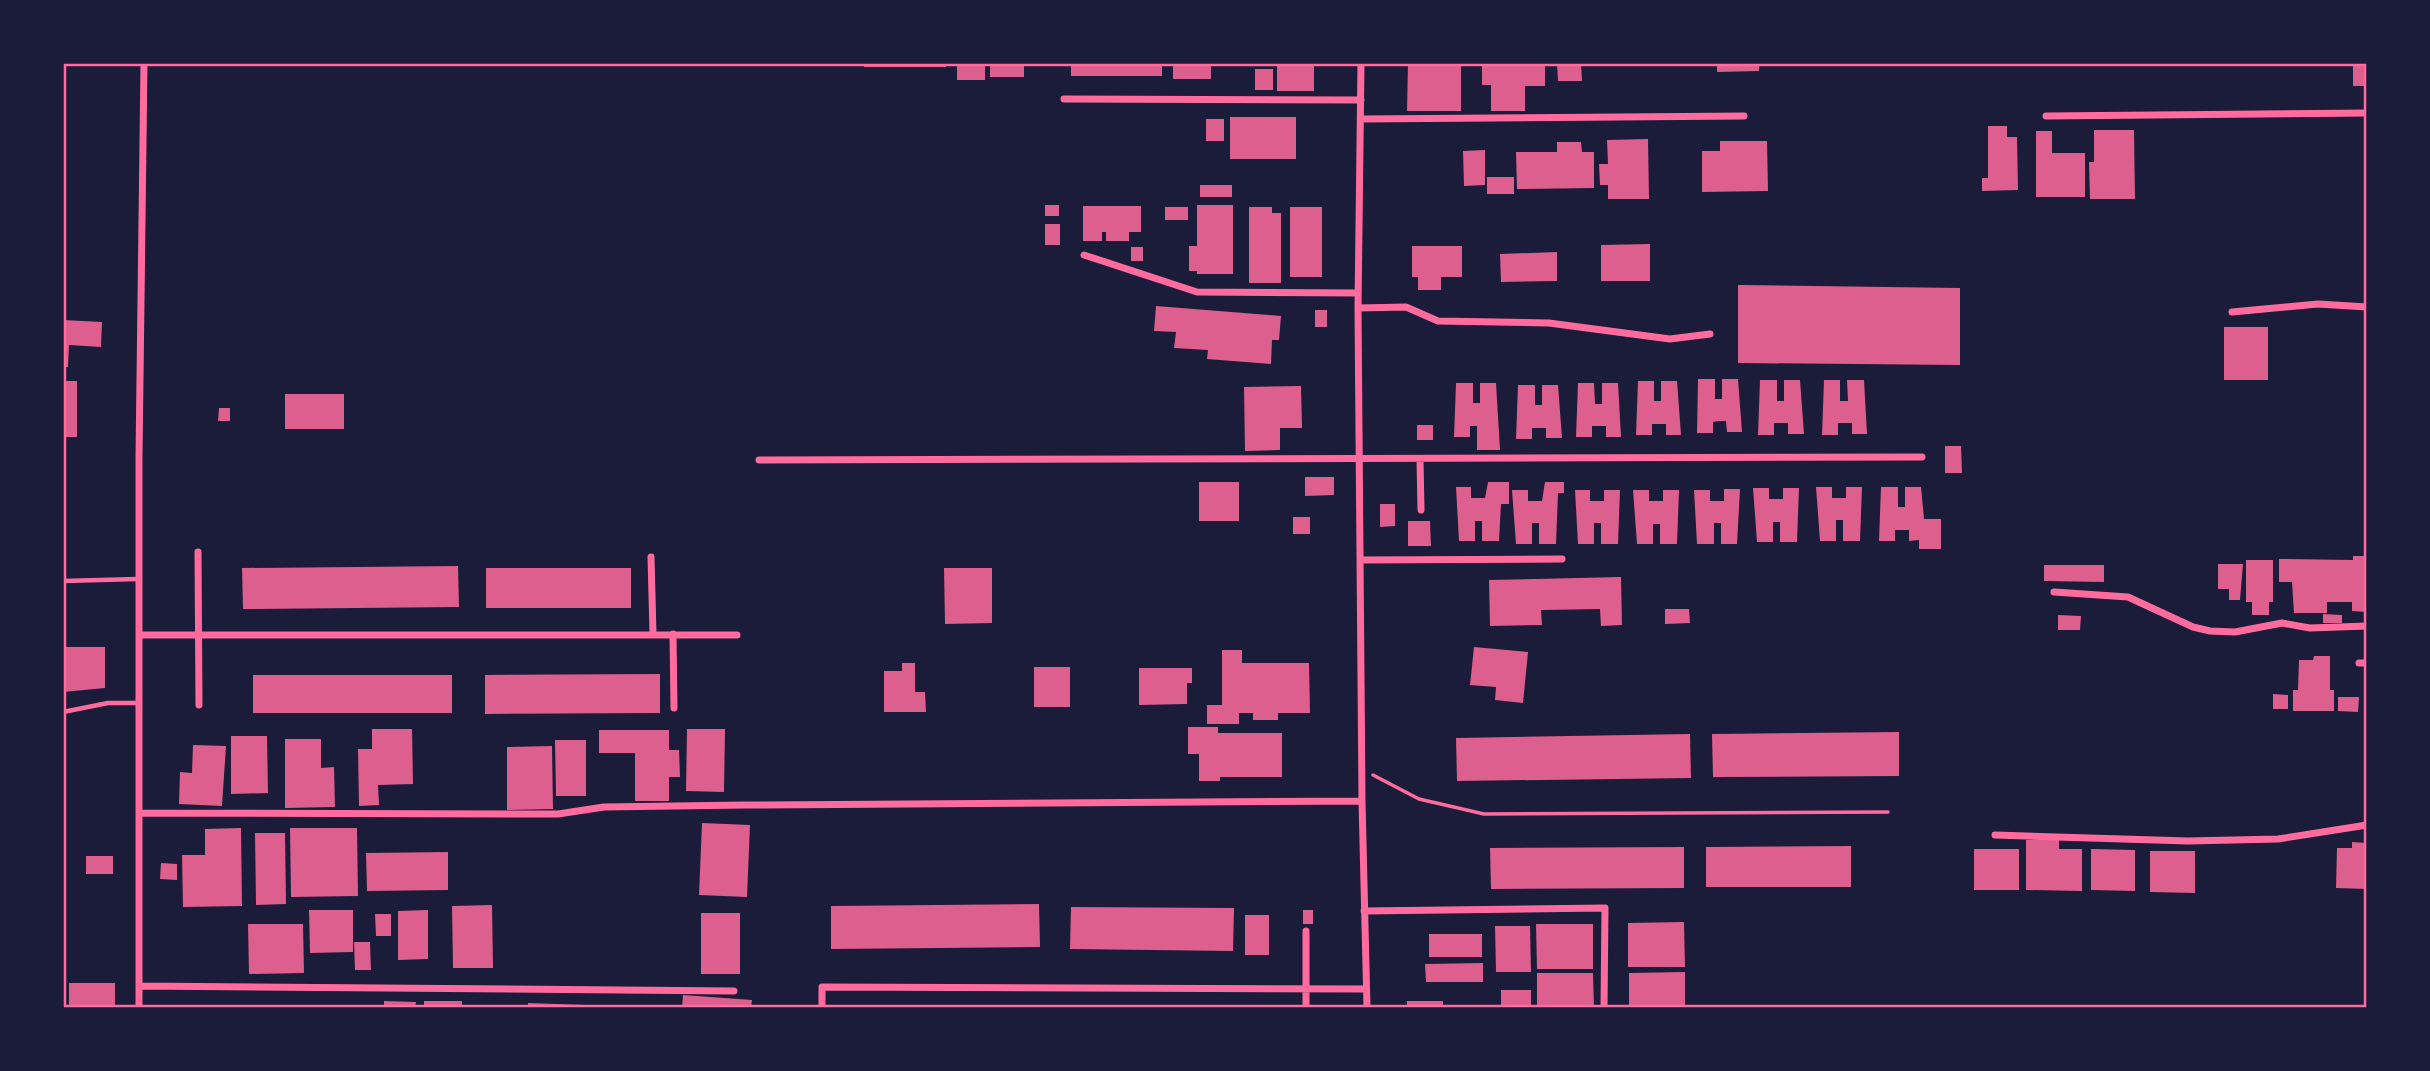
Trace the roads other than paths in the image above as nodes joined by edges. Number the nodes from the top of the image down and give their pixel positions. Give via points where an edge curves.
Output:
1 (144, 63) edge
2 (1361, 63) edge
3 (1064, 99) dead end
4 (1361, 100) junction
5 (2367, 113) edge
6 (1744, 116) dead end
7 (2046, 116) dead end
8 (1361, 119) junction
9 (1084, 255) dead end
10 (1358, 293) junction
11 (2367, 307) edge
12 (1358, 308) junction
13 (2232, 312) dead end
14 (1710, 334) dead end
15 (1922, 457) dead end
16 (1360, 459) junction
17 (1420, 459) junction
18 (759, 460) dead end
19 (1420, 510) dead end
20 (198, 552) dead end
21 (651, 557) dead end
22 (1562, 559) dead end
23 (1360, 560) junction
24 (139, 579) junction
25 (63, 581) edge
26 (2054, 592) dead end
27 (2367, 626) edge
28 (653, 634) junction
29 (139, 635) junction
30 (198, 635) junction
31 (673, 635) junction
32 (737, 635) dead end
33 (139, 703) junction
34 (199, 705) dead end
35 (674, 708) dead end
36 (63, 712) edge
37 (1362, 801) junction
38 (140, 813) junction
39 (2367, 825) edge
40 (1995, 835) dead end
41 (1364, 912) junction
42 (1306, 931) dead end
43 (140, 986) junction
44 (1306, 989) junction
45 (1366, 989) junction
46 (734, 991) dead end
47 (139, 1008) edge
48 (822, 1008) edge
49 (1306, 1008) edge
50 (1367, 1008) edge
51 (1604, 1008) edge

1 - 24 street
2 - 4 street
3 - 4 street
4 - 8 street
5 - 7 street
6 - 8 street
8 - 10 street
9 - 10 street via 1197,292
10 - 12 street
11 - 13 street via 2318,304
12 - 14 street via 1406,307 1438,321 1549,323 1670,339
12 - 16 street
15 - 17 street
16 - 17 street
16 - 18 street
16 - 23 street
17 - 19 street
20 - 30 street
21 - 28 street
22 - 23 street
23 - 37 street
24 - 25 lane
24 - 29 street
26 - 27 street via 2128,597 2210,631 2235,632 2282,623 2310,628
28 - 30 street
28 - 31 street
29 - 30 street
29 - 33 street
30 - 34 street
31 - 32 street
31 - 35 street
33 - 36 lane via 108,703
33 - 38 street
37 - 38 street via 745,804 604,807 558,814
37 - 41 street
38 - 43 street
39 - 40 street via 2278,839
41 - 45 street
41 - 51 street via 1605,908
42 - 44 street
43 - 46 street
43 - 47 street
44 - 45 street
44 - 48 street via 822,987
44 - 49 street
45 - 50 street

